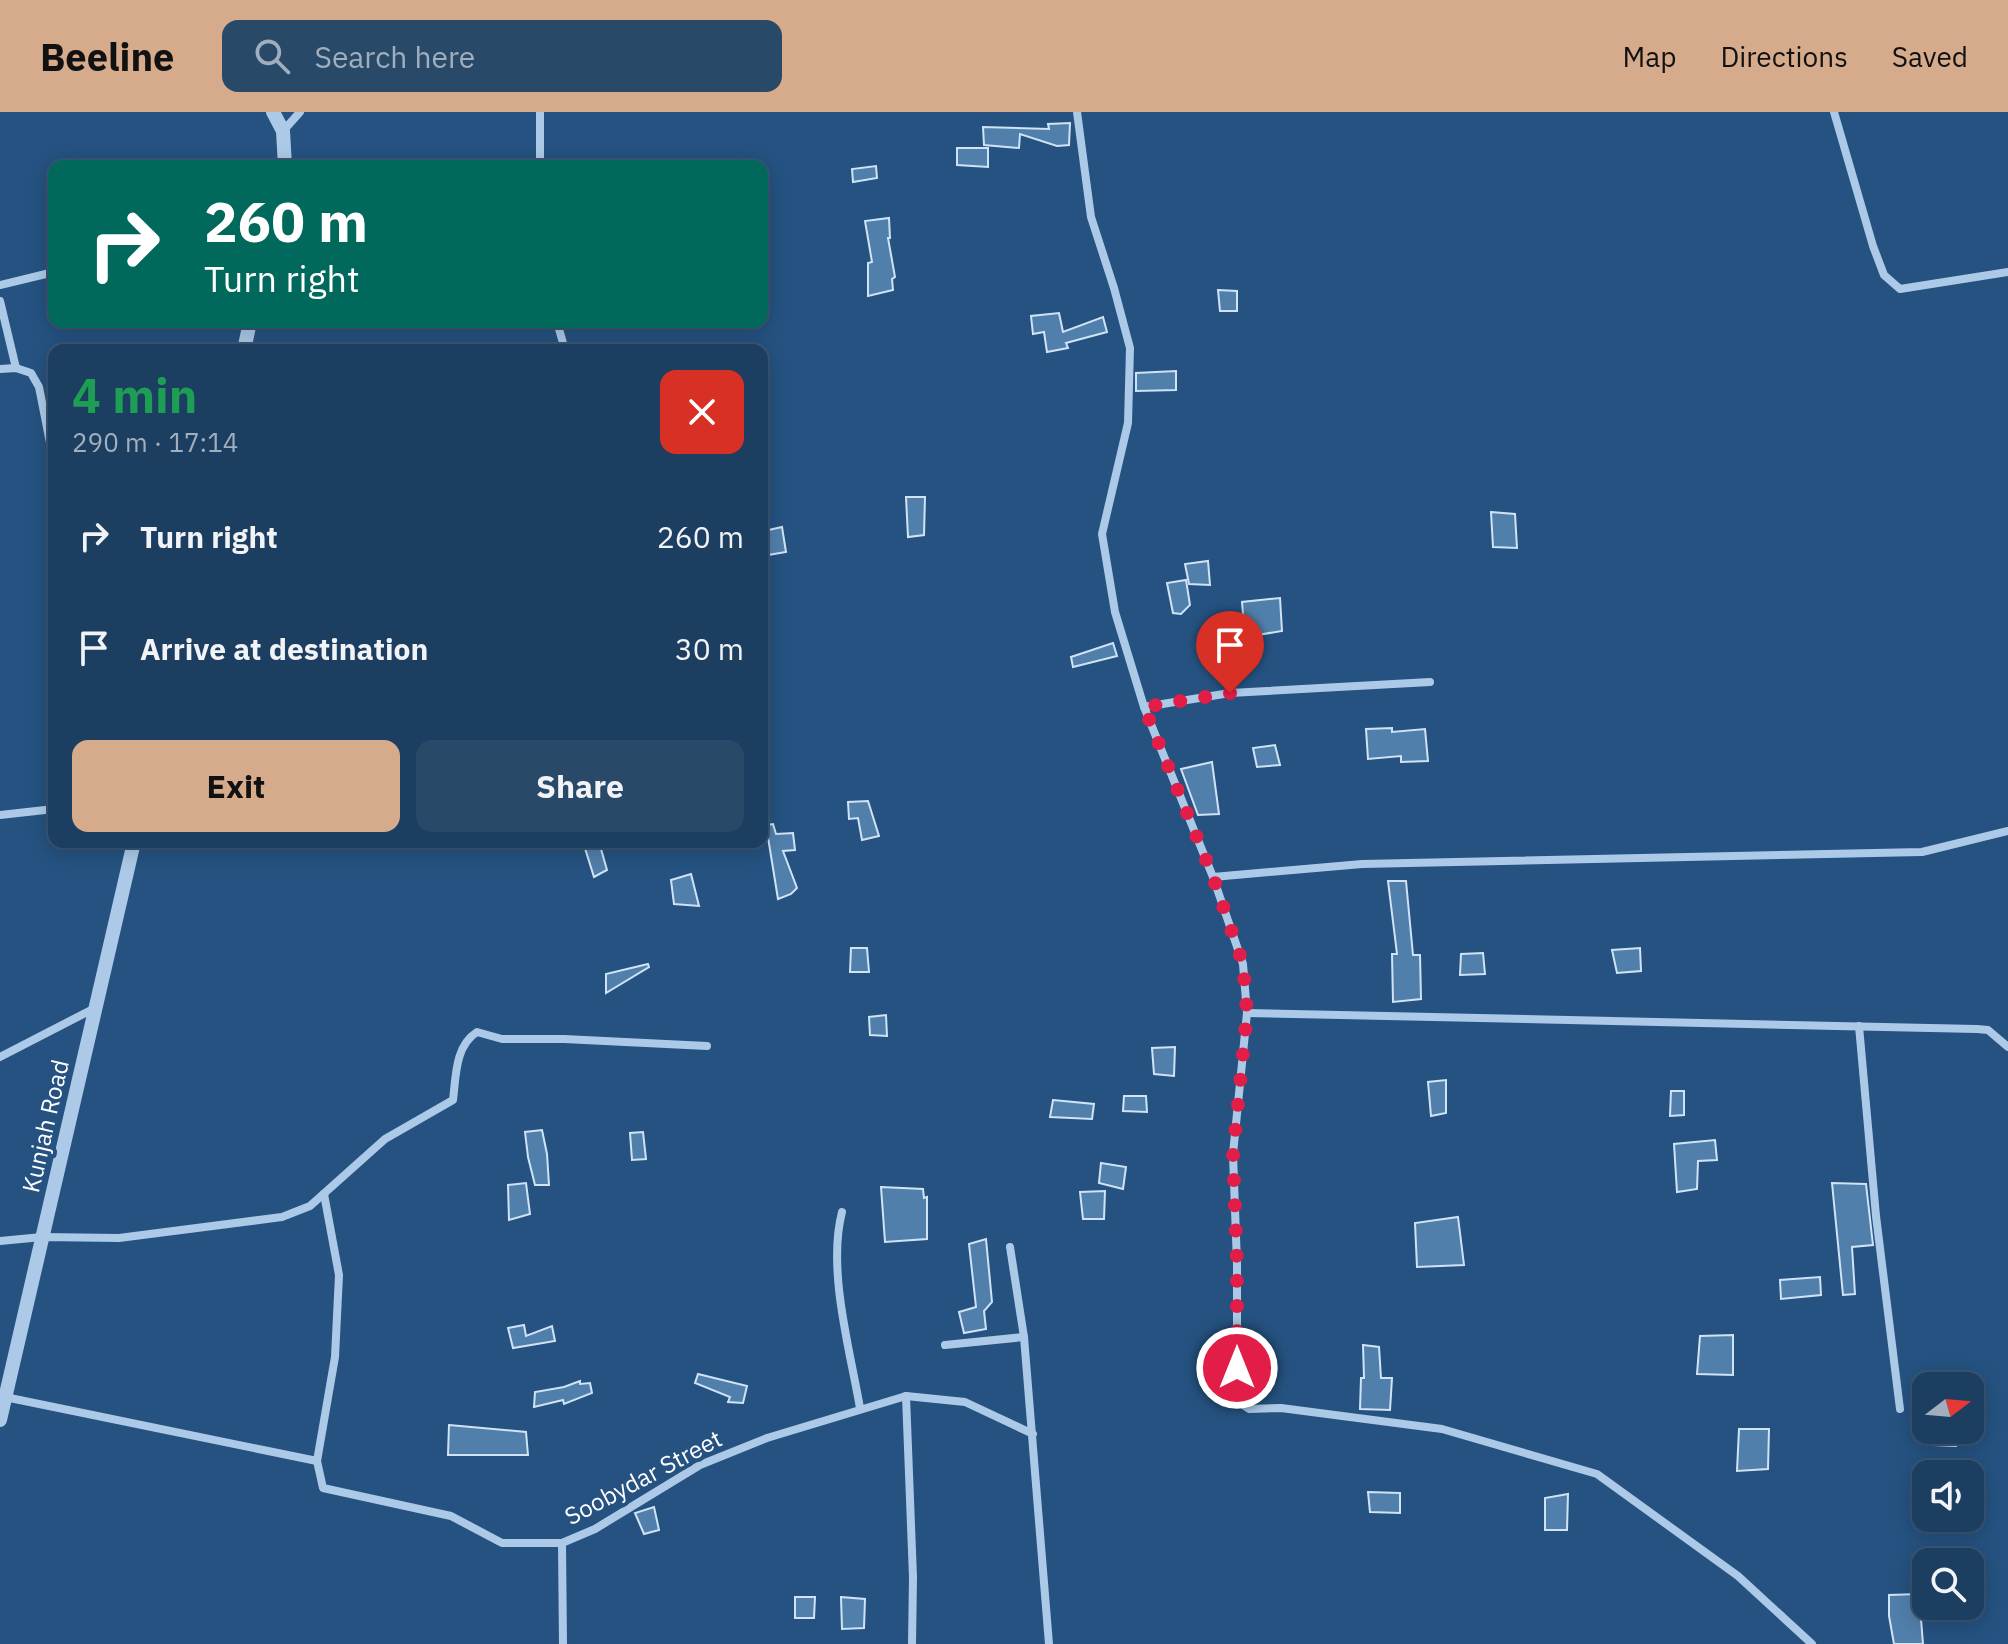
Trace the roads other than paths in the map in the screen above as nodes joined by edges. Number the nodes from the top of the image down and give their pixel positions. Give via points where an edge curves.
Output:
1 (273, 112) edge
2 (300, 112) edge
3 (540, 112) edge
4 (1077, 112) edge
5 (1834, 112) edge
6 (283, 131) junction
7 (285, 160) edge
8 (540, 160) edge
9 (2008, 272) edge
10 (48, 273) edge
11 (0, 285) edge
12 (0, 301) edge
13 (16, 368) junction
14 (0, 369) edge
15 (48, 433) edge
16 (1430, 682) dead end
17 (1144, 707) junction
18 (48, 810) edge
19 (0, 815) edge
20 (2008, 831) edge
21 (133, 848) edge
22 (1213, 877) junction
23 (95, 1008) junction
24 (1247, 1013) junction
25 (1859, 1026) junction
26 (707, 1046) dead end
27 (2008, 1047) edge
28 (0, 1057) edge
29 (324, 1194) junction
30 (842, 1212) dead end
31 (42, 1237) junction
32 (0, 1241) edge
33 (1010, 1247) dead end
34 (1024, 1337) junction
35 (945, 1345) dead end
36 (906, 1396) junction
37 (5, 1397) junction
38 (860, 1408) junction
39 (1900, 1409) dead end
40 (0, 1420) edge
41 (1033, 1434) junction
42 (317, 1461) junction
43 (562, 1543) junction
44 (563, 1644) edge
45 (912, 1644) edge
46 (1049, 1644) edge
47 (1812, 1644) edge

1 - 6 street
2 - 6 street
3 - 8 street
4 - 17 street via 1091,217 1130,348 1128,423 1102,534 1115,612
5 - 9 street via 1884,275 1900,289
6 - 7 street
10 - 11 street
12 - 13 street
13 - 14 street
13 - 15 street via 31,373 39,387
16 - 17 street via 1230,693
17 - 22 street
18 - 19 street
20 - 22 street via 1922,852 1362,864
21 - 23 street, Kunjah Road
22 - 24 street via 1243,964
23 - 28 street
23 - 31 street, Kunjah Road
24 - 25 street
24 - 47 street via 1233,1154 1240,1403 1249,1409 1281,1408 1442,1429 1597,1474 1738,1576
25 - 27 street via 1988,1030
25 - 39 street
26 - 29 street via 502,1039 477,1032 466,1039 459,1055 453,1100 385,1139
29 - 31 street via 282,1217 119,1238
29 - 42 street via 339,1275 335,1357
30 - 38 street via 838,1282
31 - 32 street
31 - 37 street, Kunjah Road
33 - 34 street
34 - 35 street
34 - 41 street
36 - 38 street, Soobydar Street
36 - 41 street, Soobydar Street via 965,1402
36 - 45 street
37 - 40 street, Kunjah Road
37 - 42 street
38 - 43 street, Soobydar Street via 700,1465 595,1529
41 - 46 street
42 - 43 street, Soobydar Street via 323,1488 451,1516 502,1543
43 - 44 street

